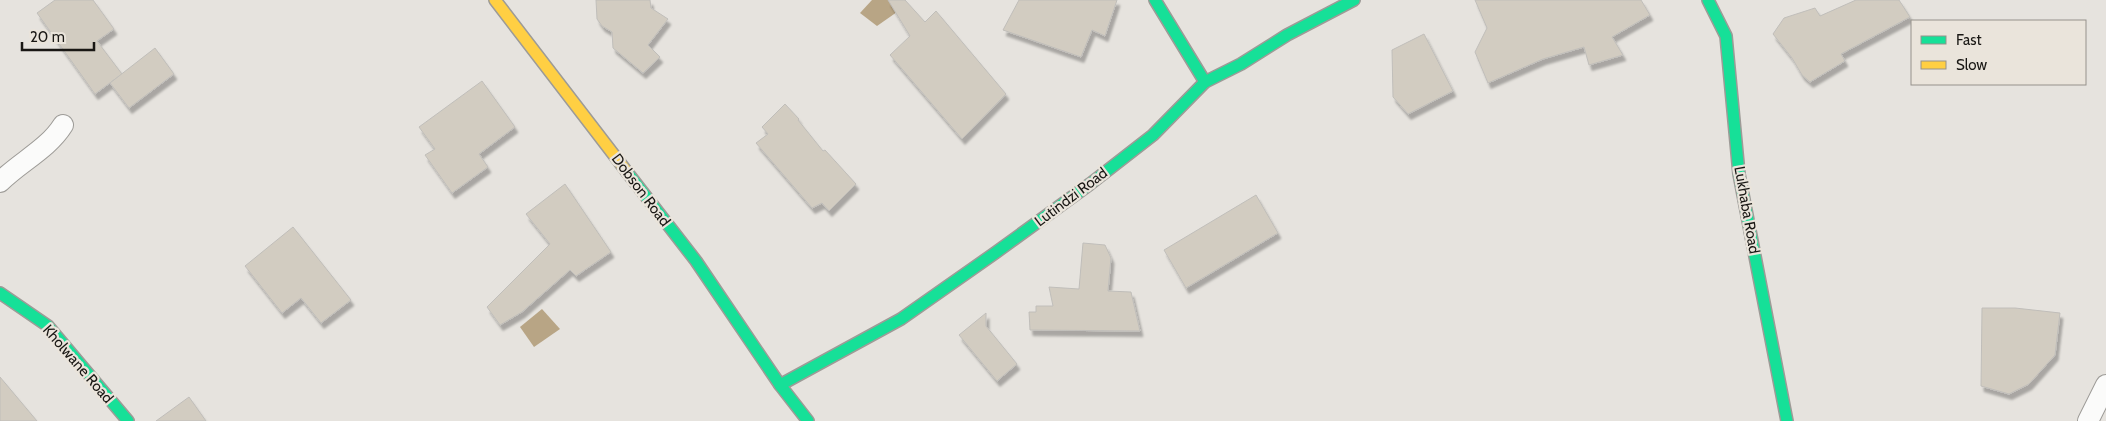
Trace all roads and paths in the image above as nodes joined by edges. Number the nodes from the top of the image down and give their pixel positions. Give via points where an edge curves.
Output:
1 (495, 0) edge
2 (1155, 0) edge
3 (1354, 0) edge
4 (1708, 0) edge
5 (1205, 82) junction
6 (63, 125) dead end
7 (0, 182) edge
8 (0, 293) edge
9 (780, 385) junction
10 (2106, 385) edge
11 (128, 421) edge
12 (808, 421) edge
13 (1787, 421) edge
14 (2088, 421) edge

1 - 9 street, Dobson Road via 696,261
2 - 5 street
3 - 5 street, Lutindzi Road
4 - 13 street, Lukhaba Road via 1726,36 1739,174
5 - 9 street, Lutindzi Road via 1153,135 995,253 901,318
6 - 7 street via 57,136 12,169
8 - 11 street, Kholwane Road via 48,326
9 - 12 street, Dobson Road
10 - 14 street

